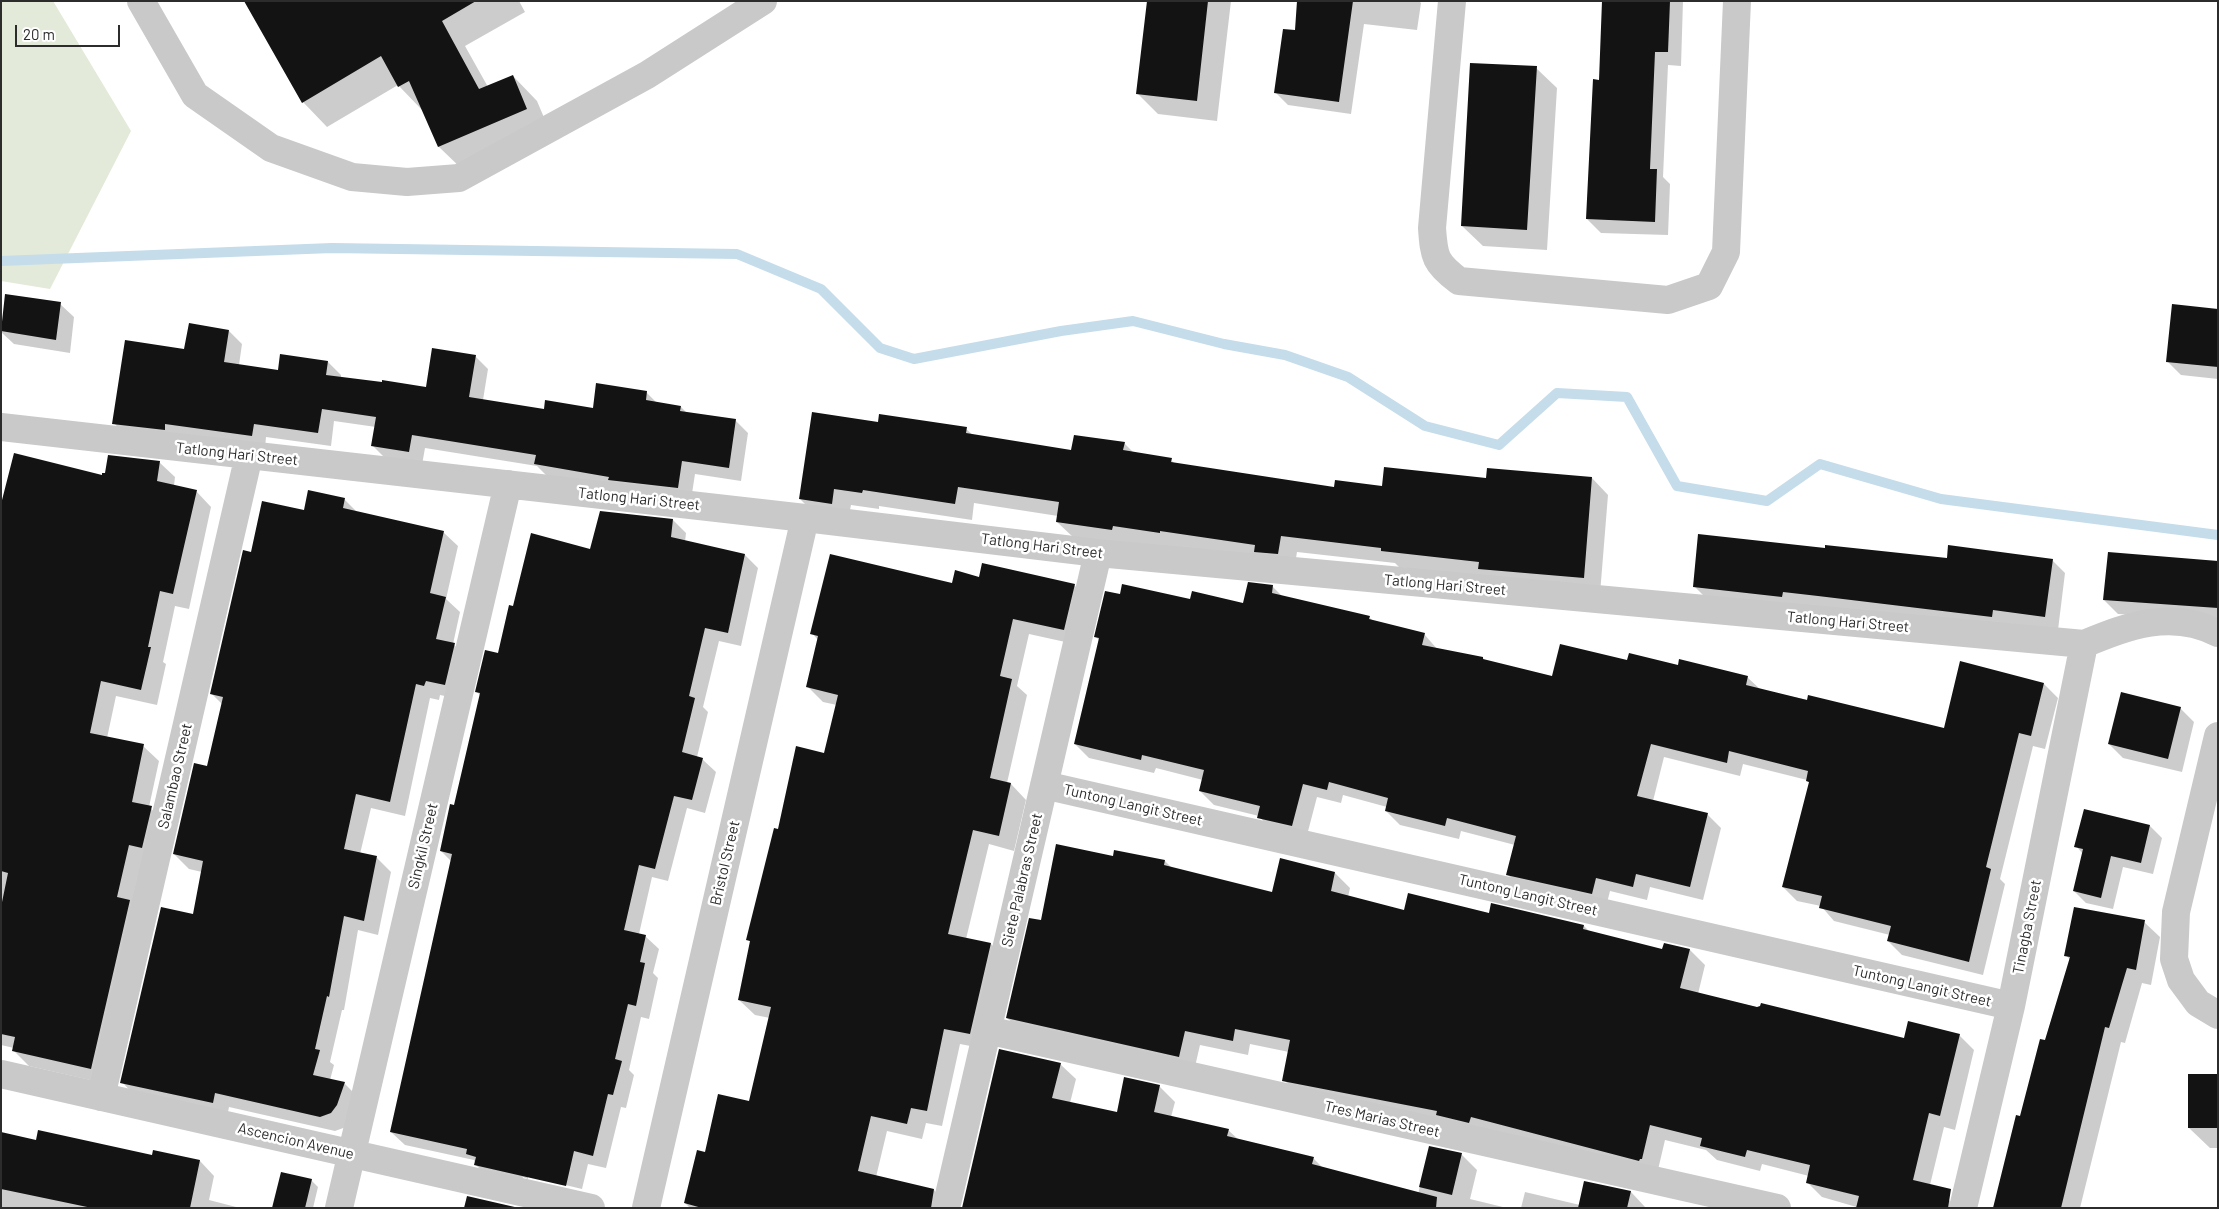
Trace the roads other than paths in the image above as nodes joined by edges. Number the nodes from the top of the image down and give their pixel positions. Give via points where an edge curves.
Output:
1 (141, 1) edge
2 (763, 1) edge
3 (1452, 1) edge
4 (1737, 1) edge
5 (1, 427) edge
6 (249, 455) junction
7 (508, 484) junction
8 (805, 518) junction
9 (1098, 553) junction
10 (2218, 633) edge
11 (2084, 644) junction
12 (2218, 736) edge
13 (1044, 785) junction
14 (2011, 1006) junction
15 (2218, 1015) edge
16 (987, 1030) junction
17 (1, 1074) edge
18 (101, 1097) junction
19 (352, 1153) junction
20 (339, 1208) edge
21 (591, 1208) edge
22 (646, 1208) edge
23 (946, 1208) edge
24 (1777, 1208) edge
25 (1963, 1208) edge

1 - 2 street via 195,95 271,148 352,177 407,182 459,178 647,75
3 - 4 street via 1432,228 1433,251 1442,268 1459,281 1668,300 1708,286 1726,252
5 - 6 street, Tatlong Hari Street
6 - 7 street, Tatlong Hari Street
6 - 18 street, Salambao Street
7 - 8 street, Tatlong Hari Street
7 - 19 street, Singkil Street
8 - 9 street, Tatlong Hari Street
8 - 22 street, Bristol Street
9 - 11 street, Tatlong Hari Street
9 - 13 street, Siete Palabras Street
10 - 11 street via 2197,624 2146,622
11 - 14 street, Tinagba Street
12 - 15 street via 2176,912 2174,959 2181,980 2198,1003
13 - 14 street, Tuntong Langit Street
13 - 16 street, Siete Palabras Street
14 - 25 street, Tinagba Street
16 - 23 street, Siete Palabras Street
16 - 24 street, Tres Marias Street
17 - 18 street, Ascencion Avenue
18 - 19 street, Ascencion Avenue
19 - 20 street, Singkil Street
19 - 21 street, Ascencion Avenue

